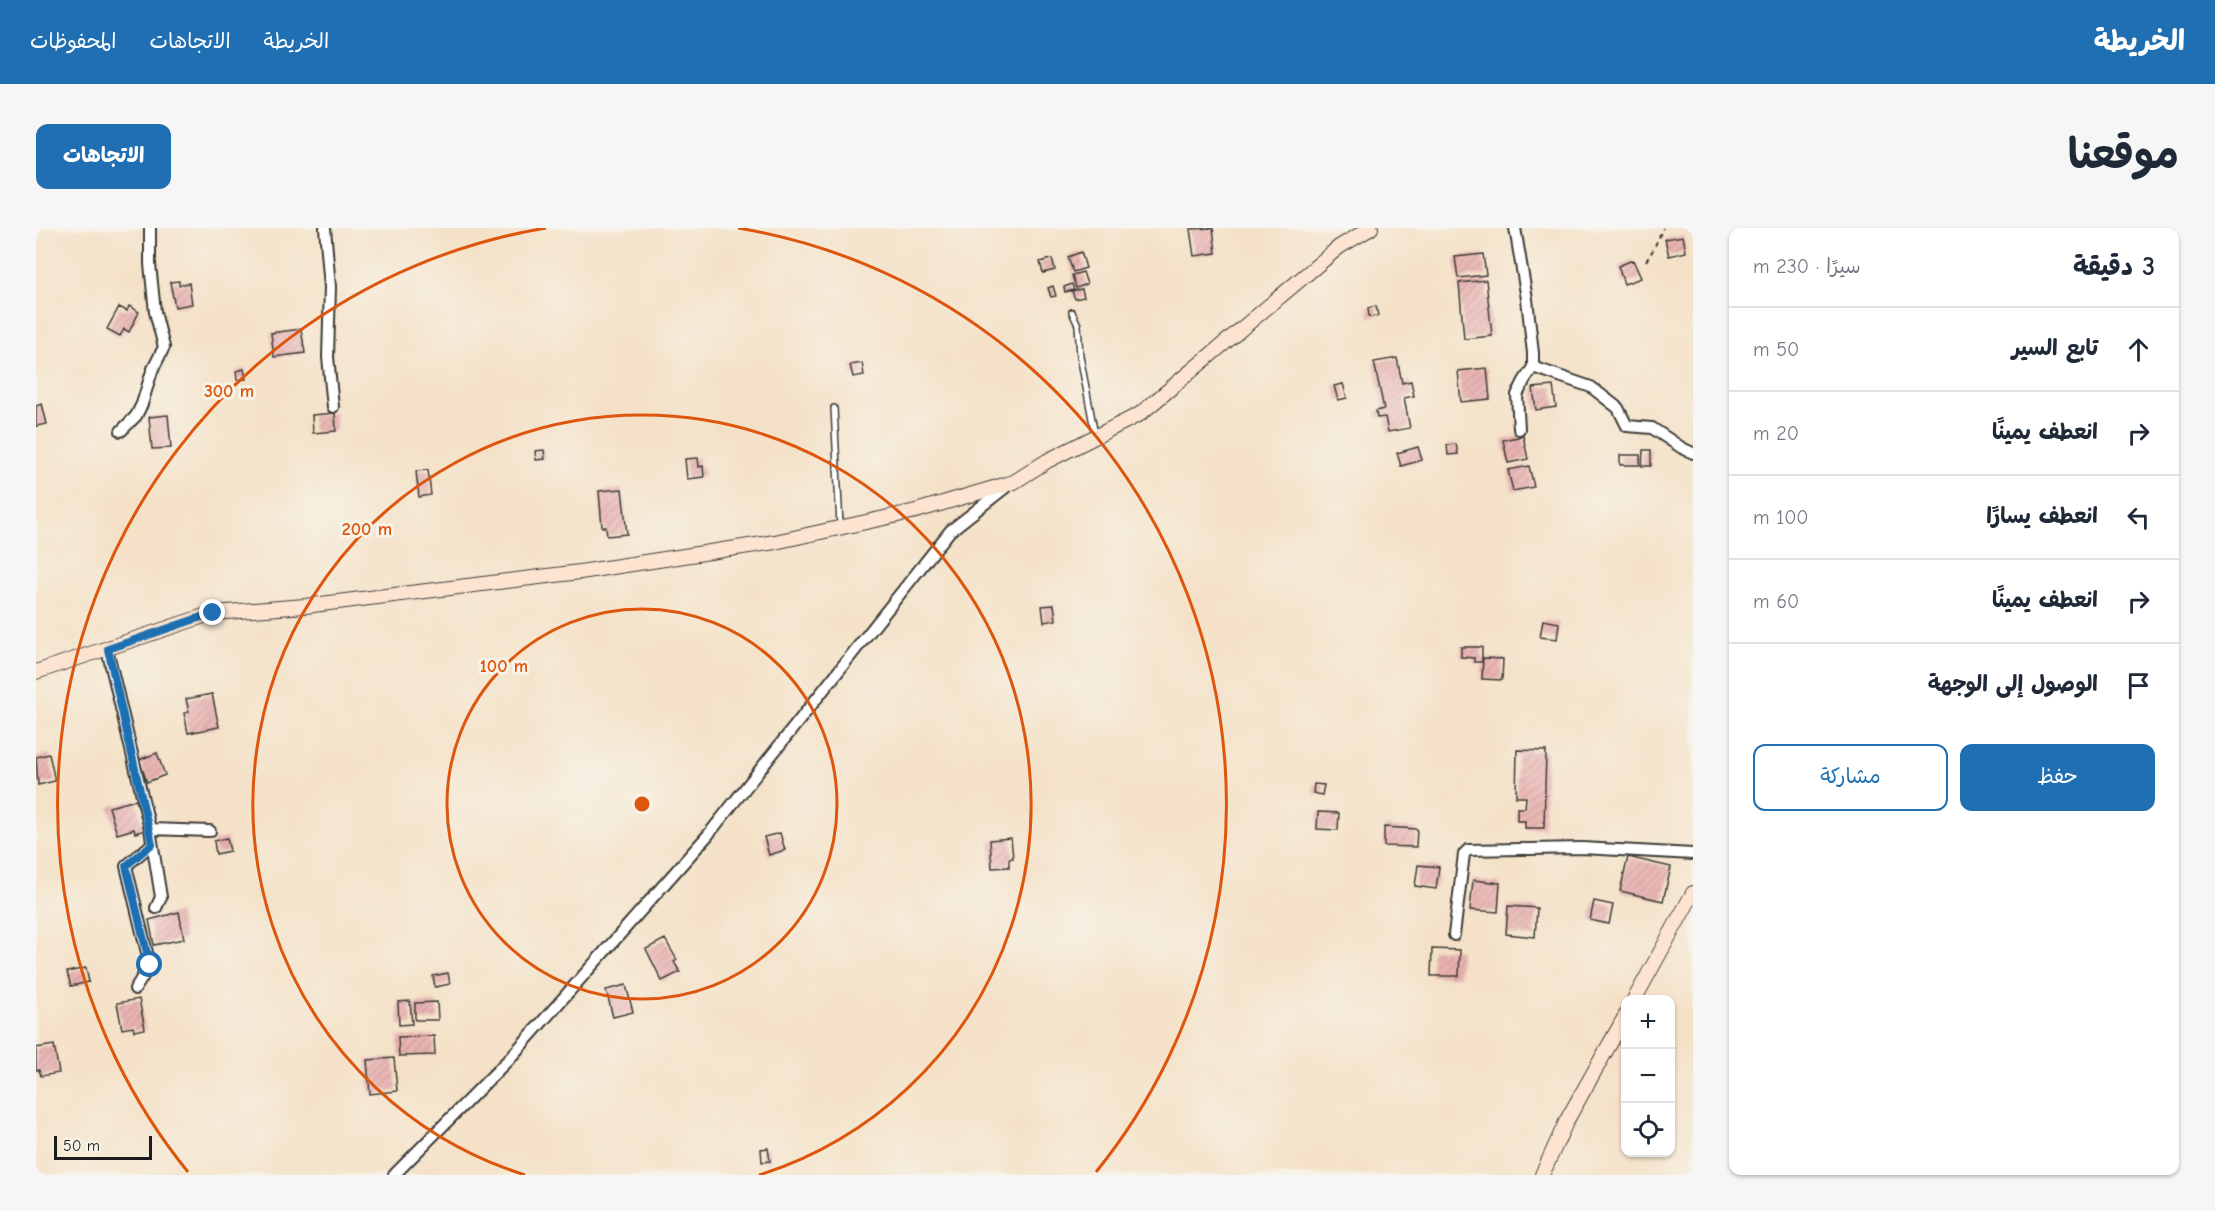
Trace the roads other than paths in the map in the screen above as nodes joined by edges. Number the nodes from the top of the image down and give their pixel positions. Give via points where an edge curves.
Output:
1 (150, 228) edge
2 (325, 228) edge
3 (1371, 228) edge
4 (1515, 228) edge
5 (1072, 312) dead end
6 (1533, 367) junction
7 (333, 406) dead end
8 (834, 408) dead end
9 (1519, 429) dead end
10 (121, 431) dead end
11 (1096, 436) junction
12 (1693, 453) edge
13 (1014, 482) junction
14 (840, 528) junction
15 (108, 649) junction
16 (36, 672) edge
17 (150, 829) junction
18 (210, 831) dead end
19 (152, 844) junction
20 (1693, 854) edge
21 (1693, 893) edge
22 (156, 908) dead end
23 (1454, 935) dead end
24 (135, 989) dead end
25 (1636, 995) edge
26 (1621, 1024) edge
27 (394, 1175) edge
28 (1542, 1175) edge

1 - 10 street via 155,312 164,347 136,416
2 - 7 street
3 - 11 street via 1339,247 1140,414
4 - 6 street
5 - 11 lane via 1078,325
6 - 9 street via 1517,395
6 - 12 street via 1591,387 1618,408 1627,426 1652,428
8 - 14 lane
11 - 13 street
13 - 14 street via 916,512
13 - 27 street via 950,531 708,835 511,1057
14 - 15 street via 580,572 305,606 213,613
15 - 16 street
15 - 17 street
17 - 18 street
17 - 19 street
19 - 22 street via 161,897
19 - 24 street via 126,866 150,965
20 - 23 street via 1582,848 1468,850 1464,854
21 - 25 street
26 - 28 street via 1567,1120

